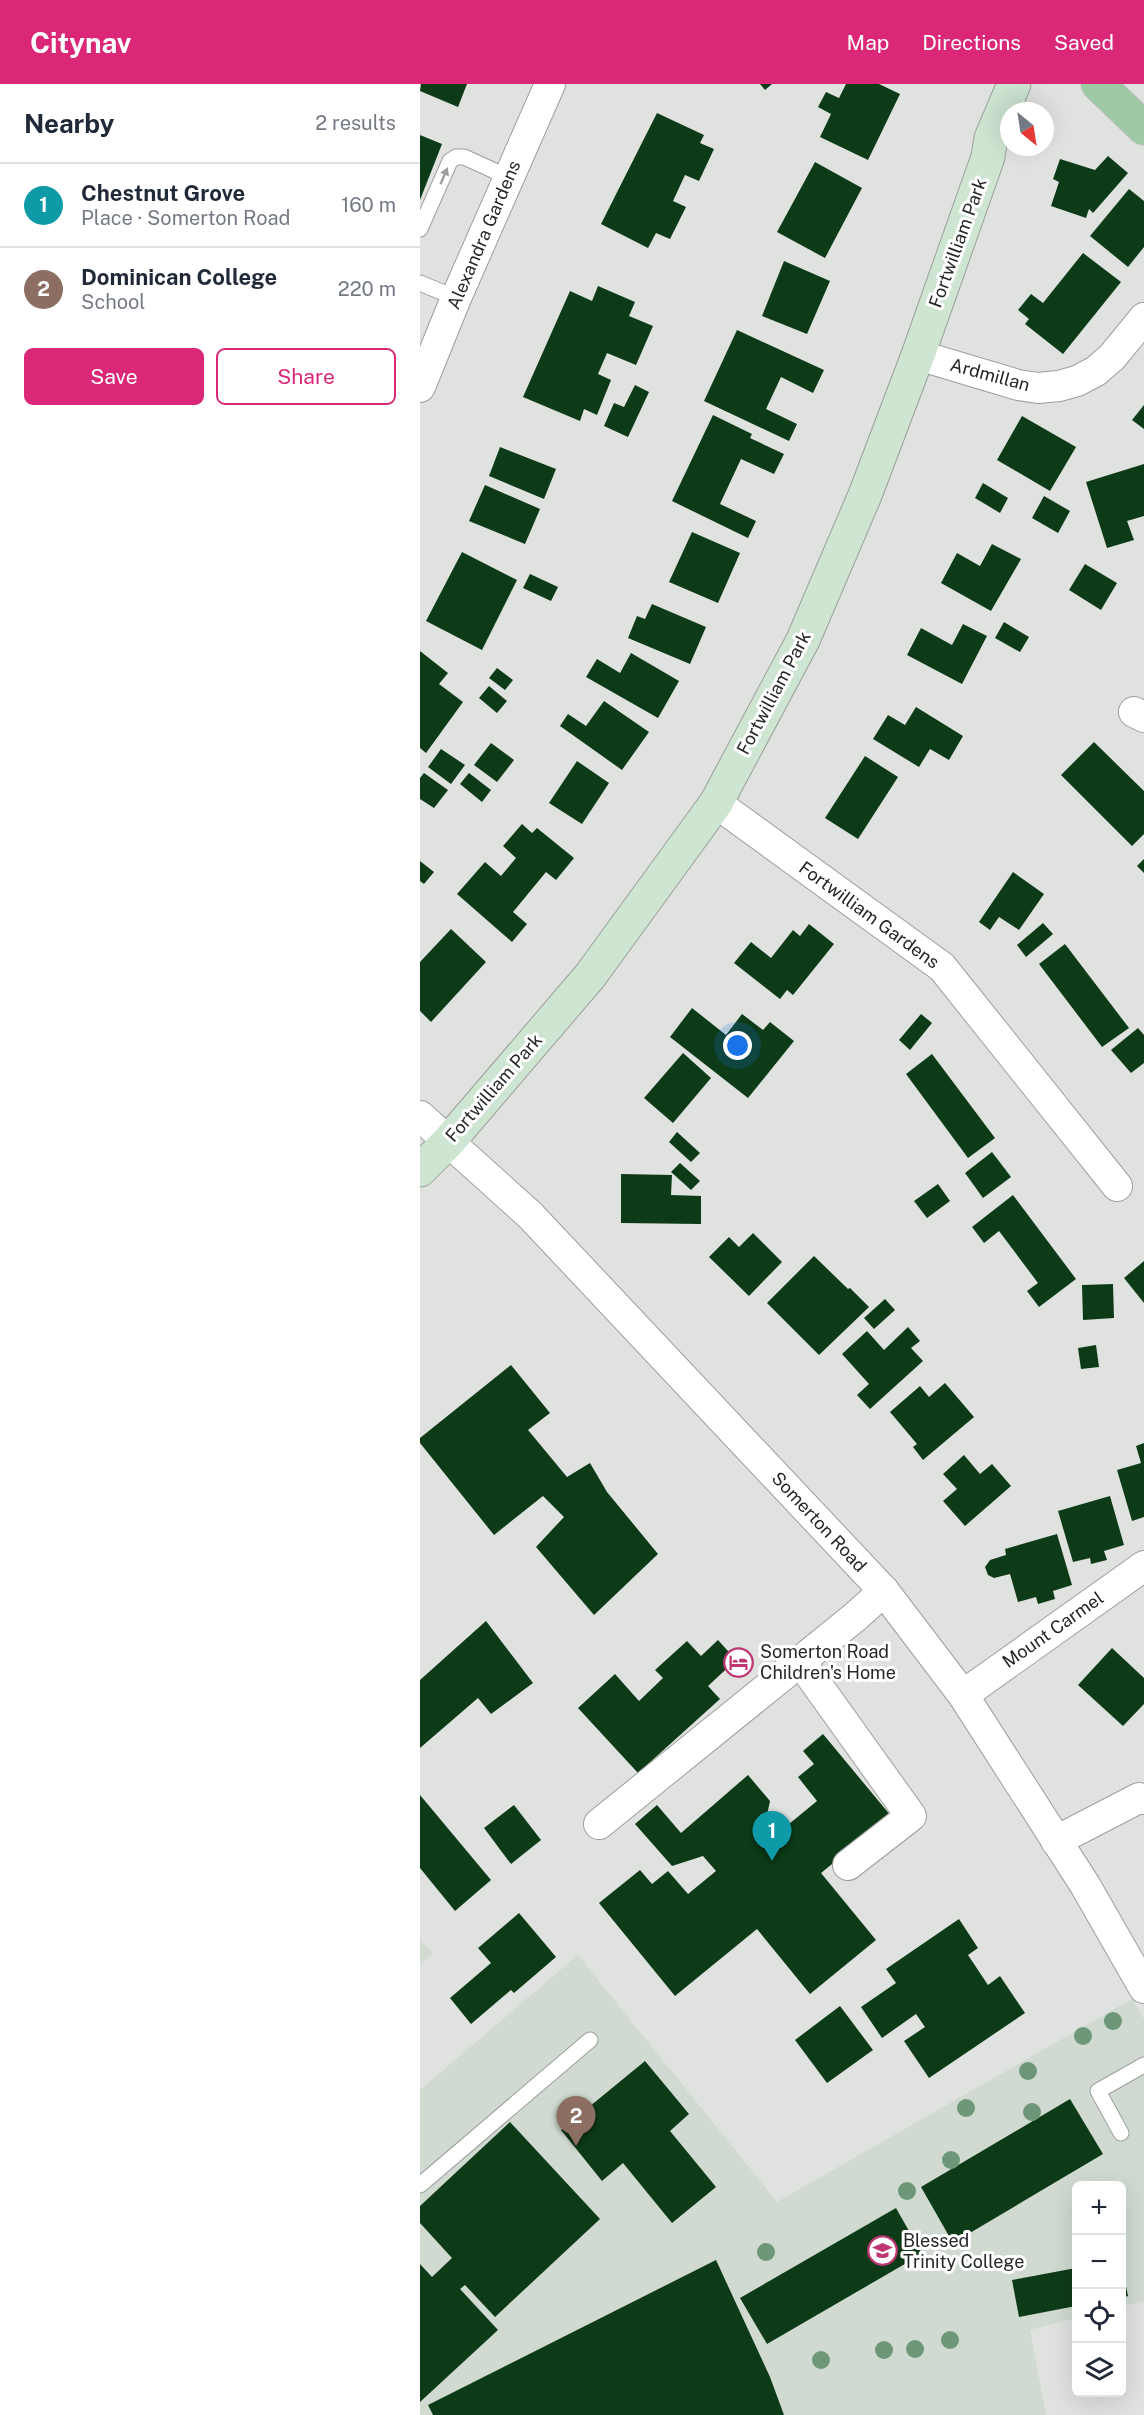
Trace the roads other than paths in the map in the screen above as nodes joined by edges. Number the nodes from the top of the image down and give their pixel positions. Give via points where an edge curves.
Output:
1 (550, 84) edge
2 (991, 84) edge
3 (1014, 84) edge
4 (1098, 84) edge
5 (1144, 128) edge
6 (991, 138) junction
7 (508, 177) junction
8 (420, 229) edge
9 (420, 283) edge
10 (456, 298) junction
11 (1144, 318) edge
12 (918, 356) junction
13 (420, 387) edge
14 (716, 803) junction
15 (420, 1116) edge
16 (448, 1142) junction
17 (420, 1170) edge
18 (1117, 1186) dead end
19 (1144, 1566) edge
20 (884, 1591) junction
21 (800, 1661) junction
22 (963, 1695) junction
23 (1144, 1799) edge
24 (599, 1824) dead end
25 (1056, 1841) junction
26 (848, 1865) dead end
27 (1144, 1988) edge
28 (590, 2040) dead end
29 (1144, 2065) edge
30 (1121, 2133) dead end
31 (420, 2185) edge

1 - 7 street, Alexandra Gardens
2 - 6 street, Fortwilliam Park
3 - 6 street, Fortwilliam Park
4 - 5 main road
6 - 12 street, Fortwilliam Park via 988,157
8 -> 7 lane via 450,161 456,157 464,156
7 - 10 street, Alexandra Gardens
9 - 10 lane
10 - 13 street, Alexandra Gardens
11 - 12 street, Ardmillan via 1096,371 1059,386 1018,385
12 - 14 street, Fortwilliam Park via 865,495 803,640
14 - 16 street, Fortwilliam Park via 590,976
14 - 18 street, Fortwilliam Gardens via 942,967
15 - 16 street, Somerton Road
16 - 17 street, Fortwilliam Park
16 - 20 street, Somerton Road via 530,1215
19 - 22 street, Mount Carmel
20 - 21 street
20 - 22 street, Somerton Road
21 - 24 street
21 - 26 street via 911,1816
22 - 25 street, Somerton Road
23 - 25 street via 1139,1798
25 - 27 street, Somerton Road
28 - 31 lane
29 - 30 lane via 1098,2091

